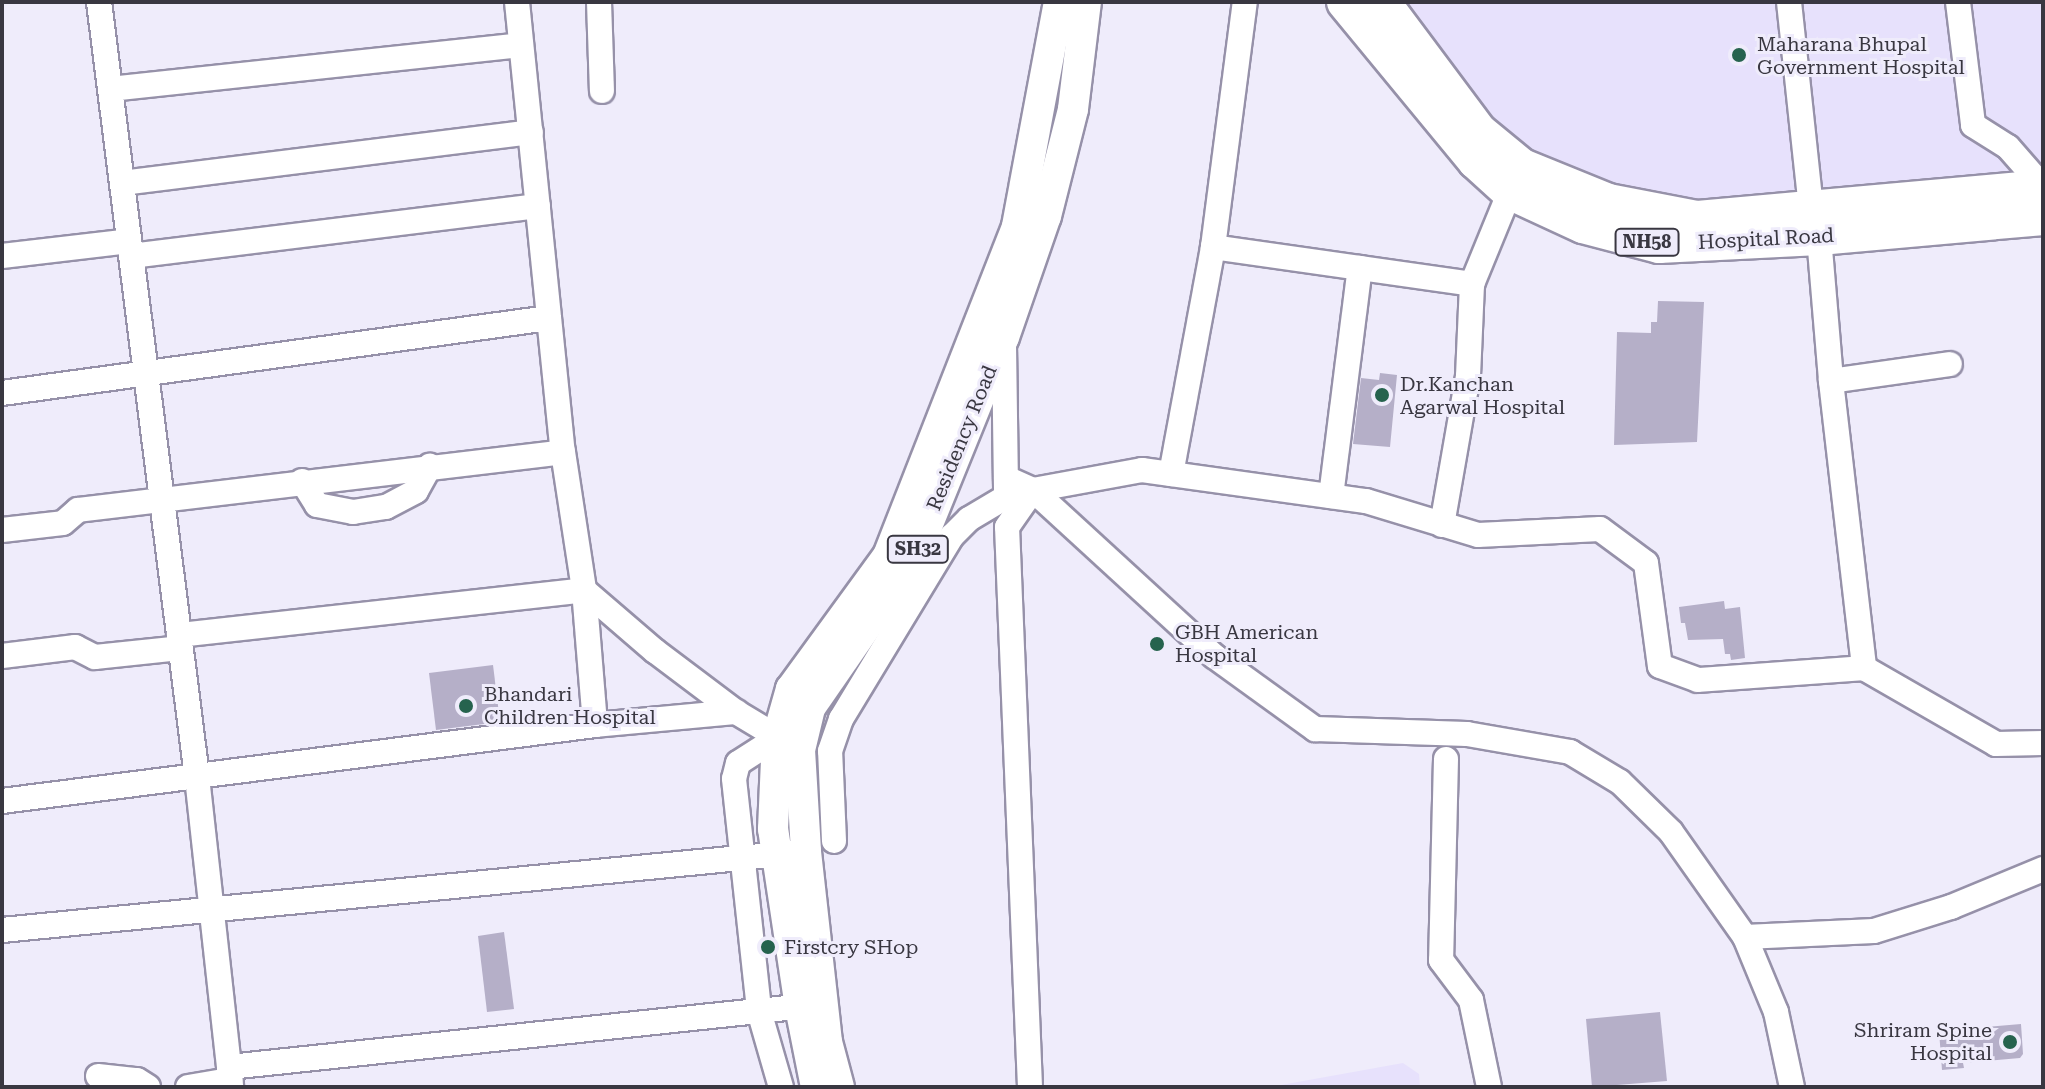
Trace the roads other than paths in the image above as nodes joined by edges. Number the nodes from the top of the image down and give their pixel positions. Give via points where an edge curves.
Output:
1 (99, 2) edge
2 (517, 2) edge
3 (599, 2) edge
4 (1059, 2) edge
5 (1086, 2) edge
6 (1245, 2) edge
7 (1345, 2) edge
8 (1382, 2) edge
9 (1789, 2) edge
10 (1958, 2) edge
11 (521, 45) junction
12 (110, 89) junction
13 (602, 91) dead end
14 (531, 132) junction
15 (1516, 179) junction
16 (122, 183) junction
17 (2043, 188) edge
18 (538, 206) junction
19 (2043, 217) edge
20 (1815, 223) junction
21 (1213, 247) junction
22 (130, 249) junction
23 (2, 256) edge
24 (1360, 268) junction
25 (1472, 284) junction
26 (980, 317) junction
27 (549, 318) junction
28 (1004, 337) junction
29 (1950, 364) dead end
30 (146, 373) junction
31 (1831, 381) junction
32 (2, 393) edge
33 (563, 452) junction
34 (430, 466) junction
35 (1171, 474) junction
36 (302, 481) junction
37 (1006, 488) junction
38 (1033, 490) junction
39 (1331, 496) junction
40 (162, 499) junction
41 (1442, 525) junction
42 (1007, 527) junction
43 (2, 530) edge
44 (584, 590) junction
45 (179, 642) junction
46 (2, 656) edge
47 (1864, 668) junction
48 (736, 712) junction
49 (595, 725) junction
50 (2043, 743) edge
51 (789, 744) junction
52 (1446, 759) dead end
53 (197, 777) junction
54 (2, 801) edge
55 (834, 841) dead end
56 (792, 852) junction
57 (742, 857) junction
58 (2043, 869) edge
59 (211, 910) junction
60 (2, 930) edge
61 (1745, 937) junction
62 (811, 1006) junction
63 (759, 1011) junction
64 (98, 1076) dead end
65 (230, 1078) edge
66 (148, 1087) edge
67 (188, 1087) edge
68 (781, 1087) edge
69 (816, 1087) edge
70 (839, 1087) edge
71 (1030, 1087) edge
72 (1489, 1087) edge
73 (1792, 1087) edge

1 - 12 street
2 - 11 street
3 - 13 street
4 - 26 main road via 1017,226
5 - 28 main road, Residency Road / SH32 via 1069,124 1046,216
6 - 21 street
7 - 15 highway, Hospital Road / NH58 via 1476,161
8 - 15 highway, NH58
9 - 20 street
10 - 17 street via 1973,125 2008,147
11 - 12 street
11 - 14 street
12 - 16 street
14 - 16 street
14 - 18 street
15 - 20 highway, Hospital Road / NH58 via 1583,225 1659,245
15 - 25 street
16 - 22 street
17 - 20 highway, NH58
18 - 22 street
18 - 27 street
19 - 20 highway, Hospital Road / NH58
20 - 31 street
21 - 24 street
21 - 35 street
22 - 23 street
22 - 30 street
24 - 25 street
24 - 39 street
25 - 41 street via 1468,376
26 - 28 street
26 - 51 main road via 888,556 791,689
27 - 30 street
27 - 33 street
28 - 37 street
28 - 51 main road, Residency Road / SH32 via 915,556
29 - 31 street
30 - 32 street
30 - 40 street
31 - 47 street
33 - 34 street
33 - 44 street
34 - 36 street
34 - 36 street via 416,491 386,507 353,512 317,505
35 - 38 street via 1142,470
35 - 39 street
36 - 40 street
37 - 38 street
37 - 42 street
37 - 55 street via 952,536 841,719 830,751
38 - 42 street
38 - 61 street via 1214,656 1315,729 1496,739 1570,752 1620,782 1671,832
39 - 41 street via 1366,501
40 - 43 street via 78,510 63,523
40 - 45 street
41 - 47 street via 1478,535 1600,529 1646,563 1660,666 1698,680
42 - 71 street
44 - 45 street
44 - 48 street
44 - 49 street
45 - 46 street via 95,657 75,647
45 - 53 street
47 - 50 street via 1996,744
48 - 49 street
48 - 51 street
49 - 53 street
51 - 56 main road, Residency Road / SH32
51 - 57 street via 738,763 734,779
52 - 72 street via 1441,960 1471,1000
53 - 54 street
53 - 59 street
56 - 57 street
56 - 62 main road, Residency Road / SH32
57 - 59 street
57 - 63 street
58 - 61 street via 1874,931
59 - 60 street
59 - 65 street
61 - 73 street via 1776,1012
62 - 63 street
62 - 69 main road
62 - 70 main road, Residency Road / SH32
63 - 65 street
63 - 68 street
64 - 66 street via 137,1080
65 - 67 street

